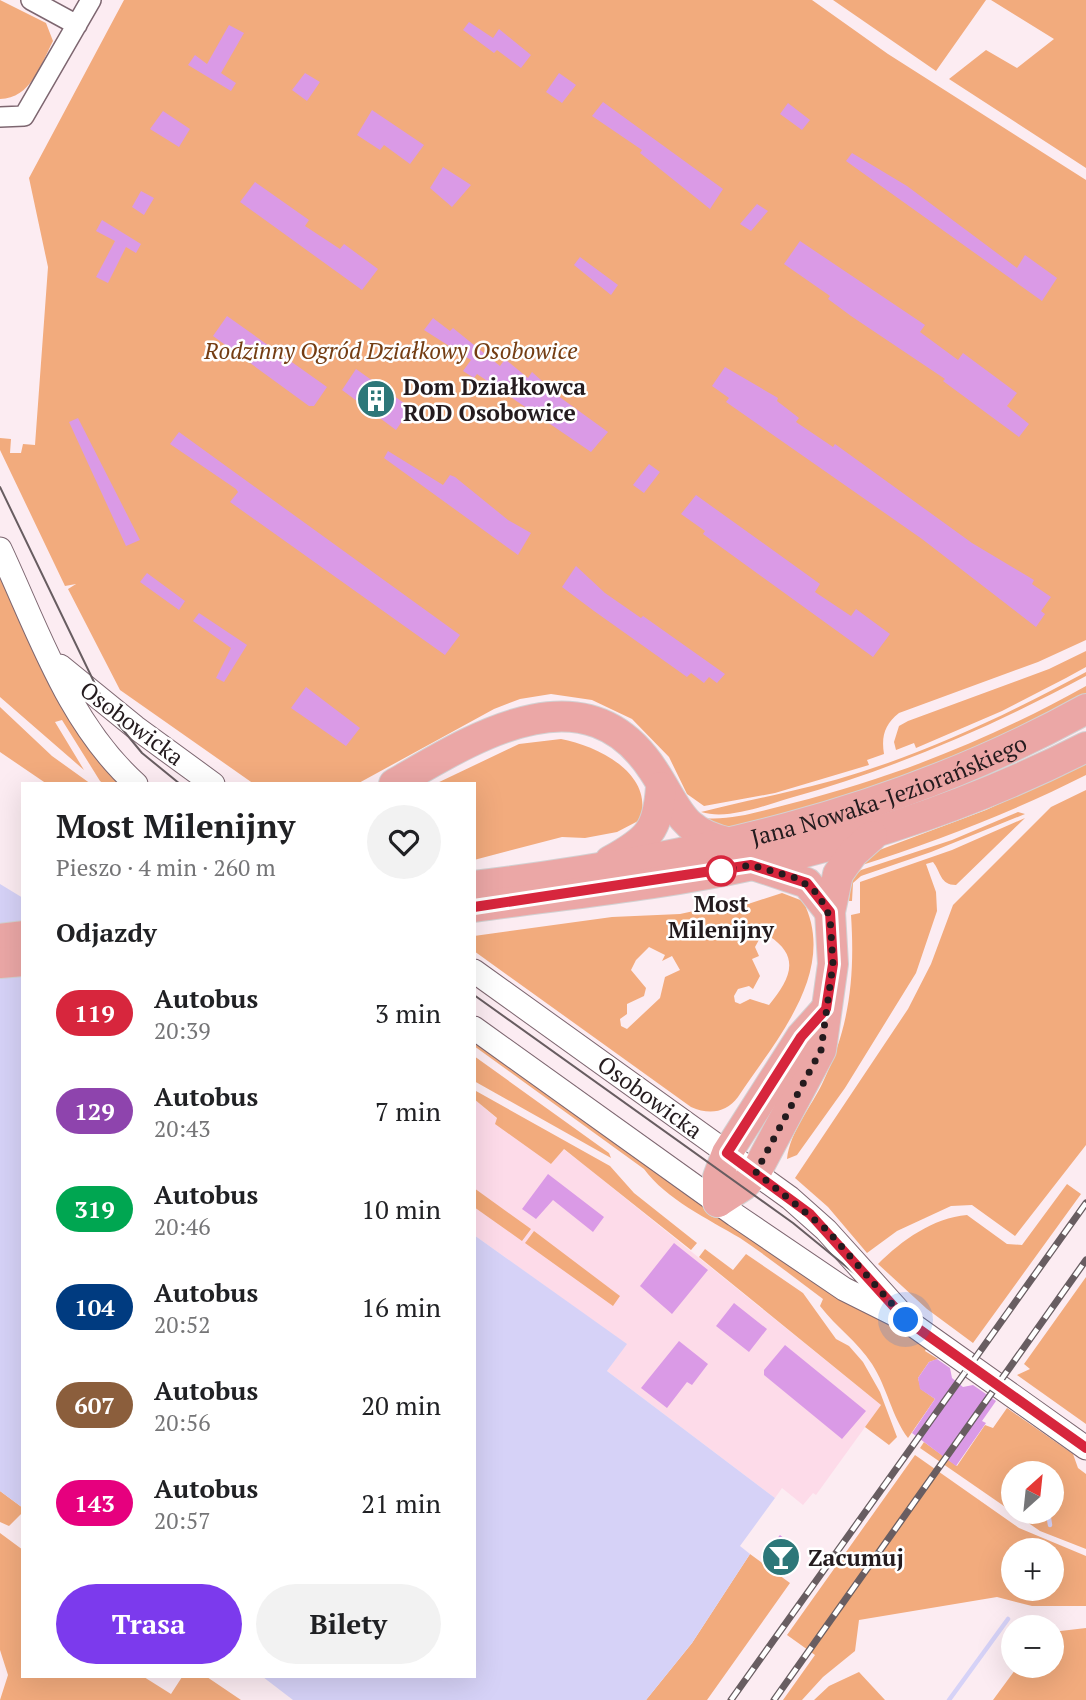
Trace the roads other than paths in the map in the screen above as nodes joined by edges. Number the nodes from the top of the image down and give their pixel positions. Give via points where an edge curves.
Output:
1 (31, 0) edge
2 (91, 0) edge
3 (77, 25) junction
4 (0, 117) edge
5 (0, 548) edge
6 (52, 659) junction
7 (1086, 709) edge
8 (1086, 747) edge
9 (134, 782) edge
10 (210, 782) edge
11 (398, 782) edge
12 (661, 787) junction
13 (874, 833) junction
14 (731, 843) junction
15 (751, 865) junction
16 (601, 867) junction
17 (476, 886) edge
18 (476, 907) edge
19 (830, 912) junction
20 (21, 936) edge
21 (0, 939) edge
22 (21, 961) edge
23 (0, 963) edge
24 (476, 972) edge
25 (826, 1009) junction
26 (476, 1029) edge
27 (727, 1153) junction
28 (756, 1172) junction
29 (718, 1202) junction
30 (906, 1320) junction
31 (1086, 1448) edge

1 - 3 street
2 - 3 street
3 - 4 street via 24,116
5 - 6 street, Osobowicka
6 - 9 street, Osobowicka via 94,740
6 - 10 street, Osobowicka
7 - 14 main road, Jana Nowaka-Jeziorańskiego via 884,801
8 - 13 main road, Jana Nowaka-Jeziorańskiego via 1029,776
11 - 12 main road via 508,725 548,715 586,720 620,735 647,762
12 - 14 main road via 691,828 710,839
12 - 16 main road via 658,817 650,834
13 - 15 main road, Jana Nowaka-Jeziorańskiego
13 - 19 main road via 841,867
14 - 16 main road, Jana Nowaka-Jeziorańskiego
15 - 18 main road
15 - 19 main road via 807,883
16 - 17 main road
19 - 25 main road via 833,964
20 - 21 main road
22 - 23 main road
24 - 27 street, Osobowicka
25 - 27 main road via 801,1037
25 - 28 main road via 821,1050
26 - 29 street, Osobowicka
27 - 28 street, Osobowicka
27 - 29 main road via 719,1177
28 - 29 main road
28 - 30 street, Osobowicka via 827,1230
29 - 30 street, Osobowicka via 844,1289
30 - 31 street, Osobowicka

